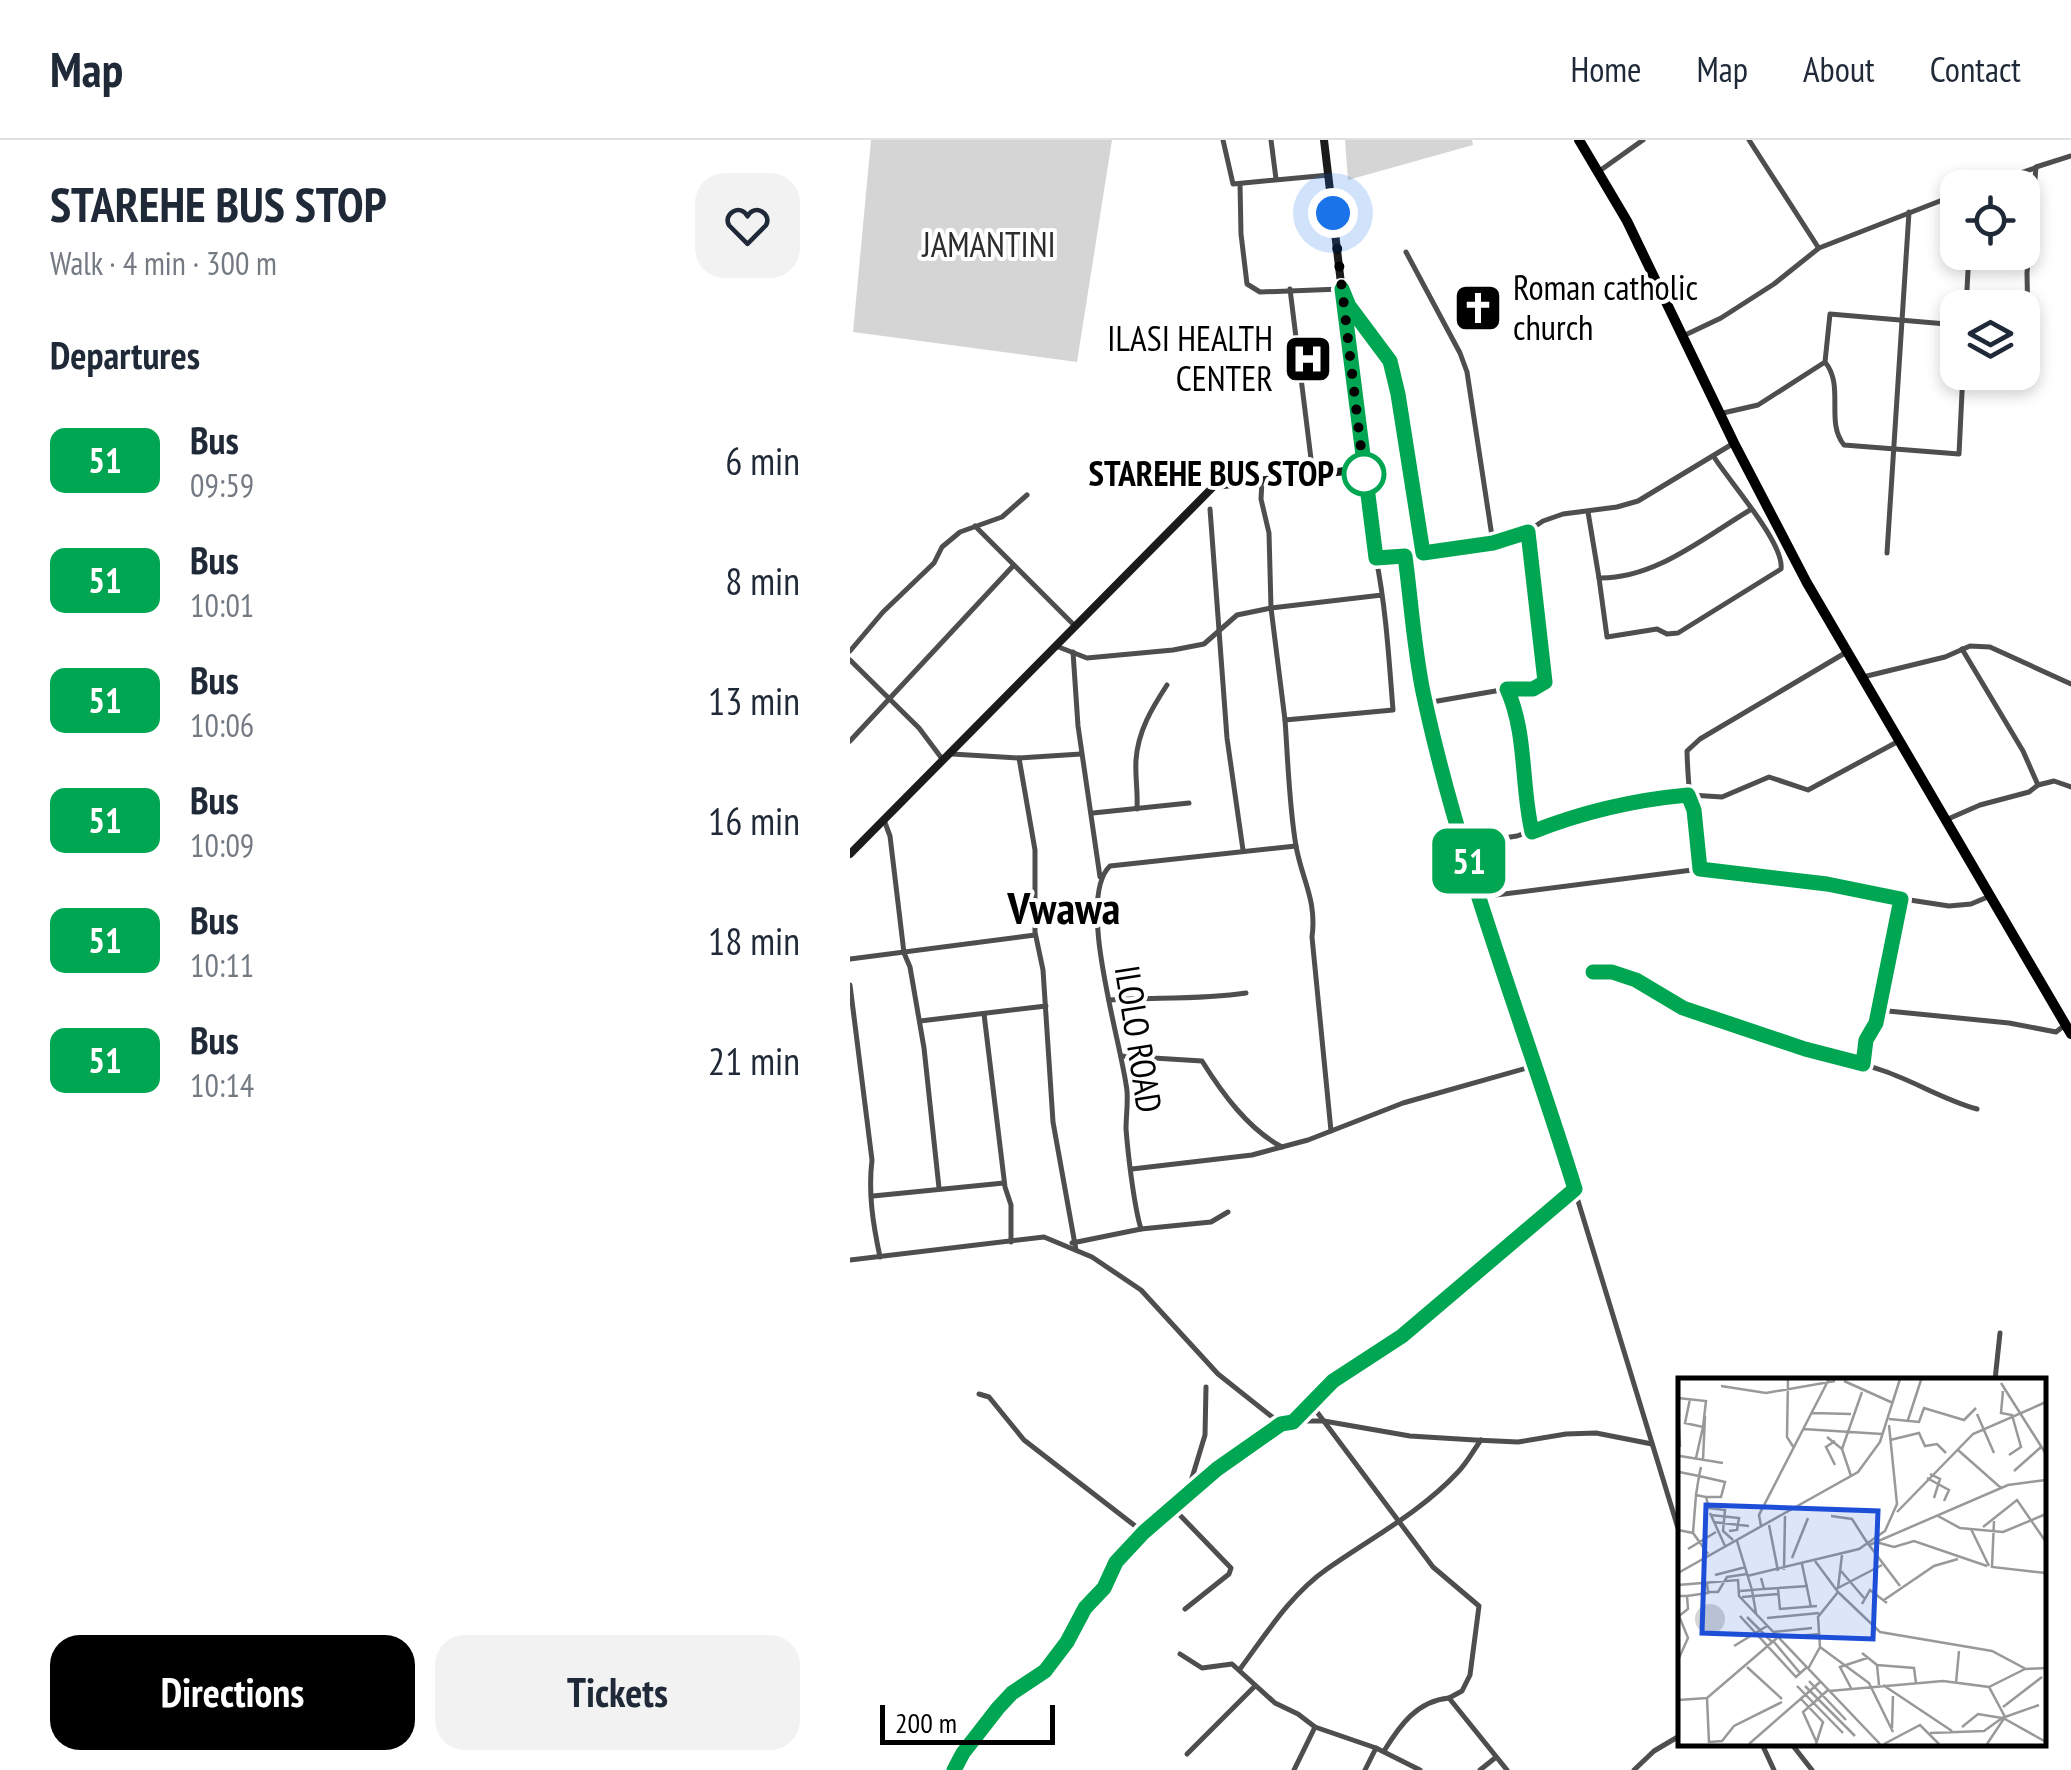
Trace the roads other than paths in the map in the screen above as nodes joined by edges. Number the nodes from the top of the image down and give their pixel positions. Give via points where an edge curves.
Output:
1 (1223, 140) edge
2 (1271, 140) edge
3 (1324, 140) edge
4 (1580, 140) edge
5 (1643, 140) edge
6 (1749, 140) edge
7 (2071, 156) edge
8 (2036, 168) junction
9 (2030, 170) edge
10 (1598, 172) junction
11 (1328, 175) junction
12 (1276, 179) junction
13 (1240, 184) junction
14 (1940, 201) edge
15 (1909, 212) junction
16 (1819, 248) junction
17 (1406, 252) dead end
18 (1290, 289) junction
19 (1342, 289) junction
20 (2027, 290) edge
21 (1902, 320) junction
22 (1940, 323) edge
23 (1684, 336) junction
24 (1826, 362) junction
25 (1963, 390) edge
26 (1720, 414) junction
27 (1734, 443) junction
28 (1894, 449) junction
29 (1713, 456) junction
30 (1363, 469) junction
31 (1313, 475) junction
32 (1262, 481) junction
33 (1026, 495) dead end
34 (1210, 509) dead end
35 (1750, 510) junction
36 (1588, 512) junction
37 (975, 526) junction
38 (1528, 532) junction
39 (1493, 543) junction
40 (1423, 553) junction
41 (1887, 553) dead end
42 (1405, 556) junction
43 (1376, 558) junction
44 (1014, 566) junction
45 (1598, 578) junction
46 (1382, 595) junction
47 (1272, 608) junction
48 (1216, 612) junction
49 (1234, 616) junction
50 (1075, 626) junction
51 (1218, 634) junction
52 (1056, 646) junction
53 (1962, 650) junction
54 (850, 651) edge
55 (1848, 651) junction
56 (1073, 652) junction
57 (850, 660) edge
58 (1863, 677) junction
59 (2071, 684) edge
60 (1167, 685) dead end
61 (1507, 689) junction
62 (892, 700) junction
63 (1426, 703) junction
64 (1285, 720) junction
65 (850, 740) edge
66 (1899, 740) junction
67 (1082, 754) junction
68 (946, 757) junction
69 (1018, 758) junction
70 (2038, 784) junction
71 (2071, 787) edge
72 (1688, 795) junction
73 (1189, 802) dead end
74 (1137, 809) junction
75 (1093, 813) junction
76 (884, 820) junction
77 (1946, 820) junction
78 (1532, 832) junction
79 (1464, 844) junction
80 (1296, 846) junction
81 (1243, 850) junction
82 (850, 854) edge
83 (1700, 869) junction
84 (1101, 880) junction
85 (1990, 896) junction
86 (1480, 897) junction
87 (1901, 899) junction
88 (1035, 935) junction
89 (904, 953) junction
90 (850, 959) edge
91 (1593, 972) dead end
92 (850, 985) edge
93 (1246, 993) dead end
94 (1109, 1000) junction
95 (1046, 1006) junction
96 (1878, 1010) junction
97 (984, 1014) junction
98 (919, 1021) junction
99 (2068, 1029) edge
100 (1121, 1056) junction
101 (1863, 1064) junction
102 (1534, 1066) junction
103 (1977, 1109) dead end
104 (1331, 1131) junction
105 (1282, 1147) junction
106 (1132, 1168) junction
107 (1004, 1183) junction
108 (939, 1188) junction
109 (1575, 1189) junction
110 (872, 1196) junction
111 (1228, 1212) dead end
112 (1141, 1228) junction
113 (1011, 1242) junction
114 (1076, 1246) junction
115 (880, 1257) junction
116 (850, 1260) edge
117 (2000, 1333) dead end
118 (1995, 1378) edge
119 (1206, 1387) dead end
120 (979, 1394) dead end
121 (1311, 1404) junction
122 (1324, 1421) junction
123 (1293, 1422) junction
124 (1281, 1424) junction
125 (1481, 1440) junction
126 (1652, 1444) junction
127 (1185, 1497) junction
128 (1174, 1508) junction
129 (1400, 1520) junction
130 (1678, 1528) edge
131 (1144, 1532) junction
132 (1185, 1609) dead end
133 (1180, 1654) dead end
134 (1240, 1669) junction
135 (1255, 1686) junction
136 (1449, 1698) junction
137 (1315, 1727) junction
138 (1678, 1736) edge
139 (1762, 1745) edge
140 (1792, 1745) edge
141 (1376, 1748) junction
142 (1384, 1751) junction
143 (1187, 1754) dead end
144 (1495, 1758) junction
145 (1772, 1769) edge
146 (954, 1770) edge
147 (1294, 1770) edge
148 (1365, 1770) edge
149 (1420, 1770) edge
150 (1480, 1770) edge
151 (1506, 1770) edge
152 (1634, 1770) edge
153 (1812, 1770) edge

1 - 13 street via 1229,174
2 - 12 street
3 - 11 street
4 - 10 highway
5 - 10 street
6 - 16 street
7 - 8 street
8 - 9 street
8 - 20 street
10 - 23 highway
11 - 12 street
11 - 19 street
12 - 13 street
13 - 18 street via 1247,284 1260,292
14 - 15 street
15 - 16 street
15 - 21 street
16 - 23 street via 1774,284
17 - 39 street via 1467,372
18 - 19 street
18 - 31 street
19 - 30 street
19 - 40 street via 1390,361
21 - 22 street
21 - 24 street via 1830,314
21 - 28 street
23 - 26 highway
24 - 26 street via 1758,405
24 - 28 street via 1834,374 1839,440
25 - 28 street via 1958,454
26 - 27 highway
27 - 29 street
27 - 55 highway
28 - 41 street
29 - 35 street
29 - 36 street via 1638,501
30 - 31 street
30 - 43 street
31 - 32 street
32 - 47 street
32 - 50 street via 1214,486
33 - 37 street via 1002,517
34 - 48 street
35 - 45 street via 1658,566
35 - 45 street via 1770,534 1782,569 1678,632 1607,637
36 - 38 street via 1563,514
36 - 45 street
37 - 44 street
37 - 54 street via 942,547
38 - 39 street
38 - 61 street via 1545,682
39 - 40 street
40 - 42 street
42 - 43 street
42 - 63 street
43 - 46 street
44 - 50 street
44 - 62 street
46 - 47 street
46 - 64 street via 1393,710
47 - 49 street
47 - 64 street
48 - 49 street
48 - 51 street
49 - 51 street
50 - 52 street
51 - 56 street via 1174,650 1088,658
51 - 81 street
52 - 56 street
52 - 68 street
53 - 58 street
53 - 59 street via 1990,646
53 - 70 street
55 - 58 highway
55 - 72 street via 1700,739 1687,752
56 - 67 street, ILOLO ROAD
57 - 62 street
58 - 66 highway
60 - 74 street via 1139,737
61 - 63 street
61 - 78 street
62 - 65 street
62 - 68 street
63 - 79 street
64 - 80 street
66 - 72 street via 1808,790 1769,777 1722,796
66 - 77 highway
67 - 69 street
67 - 75 street, ILOLO ROAD
68 - 69 street
68 - 76 street
69 - 88 street via 1035,850
70 - 71 street
70 - 77 street
72 - 78 street via 1574,815
72 - 83 street
73 - 74 street
74 - 75 street
75 - 84 street, ILOLO ROAD
76 - 82 street
76 - 89 street
77 - 85 highway
78 - 79 street
79 - 86 street
80 - 81 street
80 - 104 street via 1312,897
81 - 84 street via 1110,866
83 - 86 street
83 - 87 street
84 - 94 street, ILOLO ROAD via 1099,950
85 - 87 street via 1950,906
85 - 99 highway
86 - 102 street
87 - 96 street
88 - 89 street
88 - 95 street
89 - 90 street
89 - 98 street
91 - 101 street via 1636,980 1683,1008
92 - 110 street
93 - 94 street
94 - 100 street, ILOLO ROAD
95 - 97 street
95 - 114 street via 1053,1122
96 - 99 street
96 - 101 street
97 - 98 street
97 - 107 street
98 - 108 street
100 - 105 street via 1202,1061 1232,1104
100 - 106 street, ILOLO ROAD
101 - 103 street
102 - 104 street via 1402,1103
102 - 109 street
104 - 105 street
105 - 106 street
106 - 112 street, ILOLO ROAD
107 - 108 street
107 - 113 street
108 - 110 street
109 - 121 street
109 - 126 street
110 - 115 street
111 - 112 street via 1210,1222
112 - 114 street
113 - 114 street via 1044,1237
113 - 115 street
114 - 124 street via 1141,1290 1218,1374
115 - 116 street
117 - 118 street
119 - 127 street via 1206,1435
120 - 131 street via 989,1397 1024,1440
121 - 122 street
121 - 123 street
122 - 123 street
122 - 125 street
122 - 129 street
123 - 124 street
124 - 127 street
125 - 126 street via 1596,1433
125 - 129 street via 1457,1474
126 - 130 street
127 - 128 street
128 - 131 street
128 - 132 street via 1231,1568
129 - 134 street via 1306,1587
129 - 136 street via 1434,1567 1480,1612 1468,1684
131 - 146 street via 1116,1562 1045,1671 998,1708
133 - 134 street via 1202,1668 1226,1663
134 - 135 street
135 - 137 street
135 - 143 street
136 - 142 street via 1419,1706
136 - 144 street
137 - 141 street
137 - 147 street
138 - 152 street
139 - 145 street
140 - 153 street
141 - 142 street
141 - 148 street
142 - 149 street
144 - 150 street
144 - 151 street

